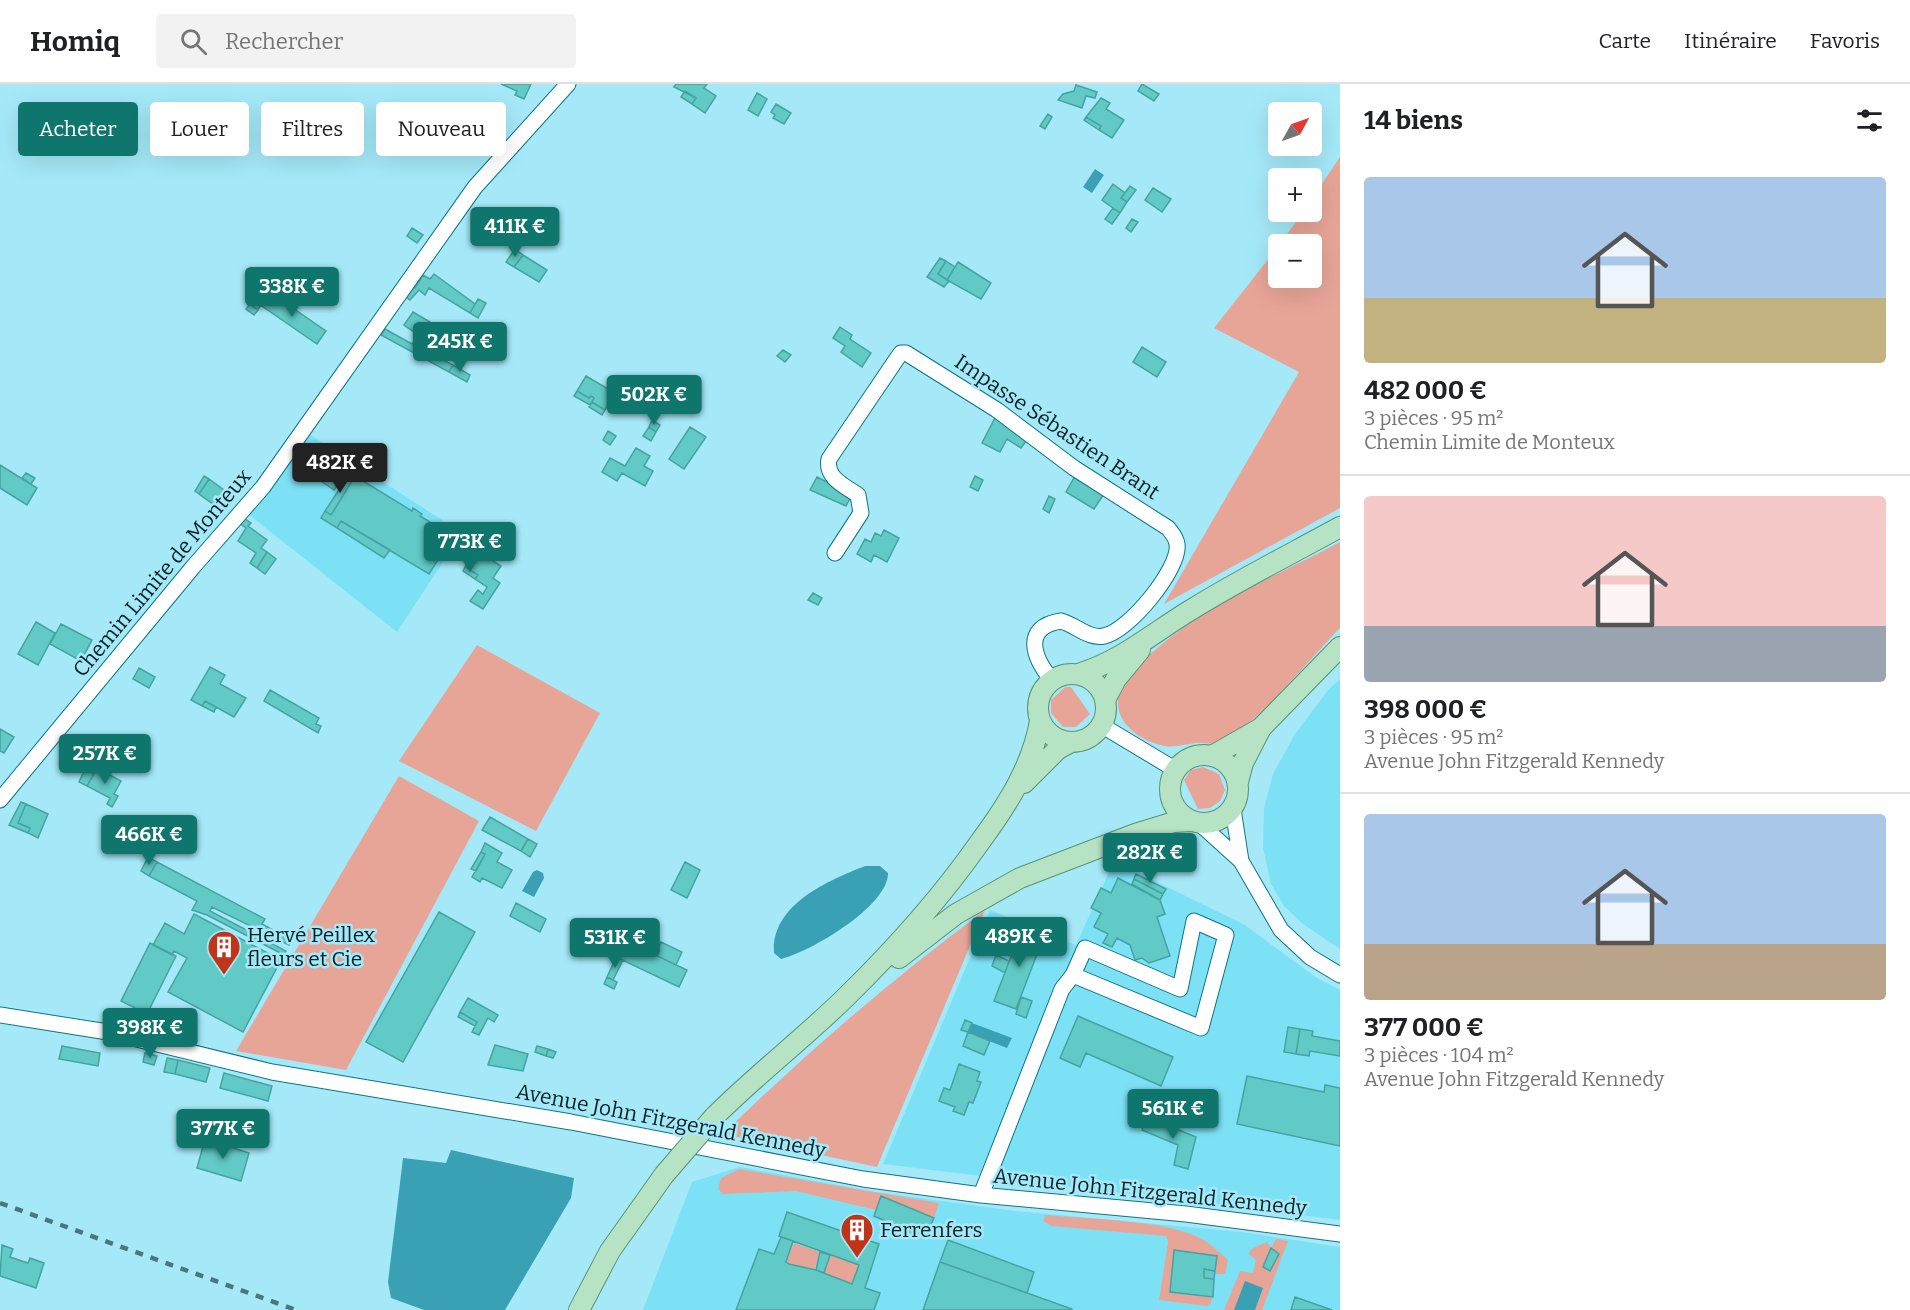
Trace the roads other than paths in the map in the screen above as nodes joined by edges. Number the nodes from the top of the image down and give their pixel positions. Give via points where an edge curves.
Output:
1 (568, 84) edge
2 (1340, 527) edge
3 (835, 553) dead end
4 (1147, 641) junction
5 (1340, 647) edge
6 (1078, 674) junction
7 (1052, 680) junction
8 (1105, 700) junction
9 (1040, 721) junction
10 (1101, 726) junction
11 (1261, 728) junction
12 (1071, 742) junction
13 (1212, 756) junction
14 (1176, 770) junction
15 (1238, 782) junction
16 (1017, 788) junction
17 (0, 800) edge
18 (1233, 808) junction
19 (1196, 822) junction
20 (1241, 861) junction
21 (1073, 975) junction
22 (1340, 975) edge
23 (844, 999) junction
24 (0, 1015) edge
25 (981, 1194) junction
26 (1340, 1234) edge
27 (579, 1310) edge

1 - 17 street, Chemin Limite de Monteux via 475,187 263,487
2 - 4 main road via 1217,594
3 - 7 street, Impasse Sébastien Brant via 861,513 858,495 832,477 827,467 829,459 898,357 906,353 997,410 1074,468 1174,534 1177,551 1163,582 1116,632 1093,636 1061,621 1042,628 1035,638 1034,650
4 - 6 main road via 1096,669
4 - 8 main road via 1116,679
5 - 11 main road
6 - 7 main road
6 - 8 main road via 1097,685
7 - 9 main road via 1038,700
8 - 10 main road
9 - 12 main road via 1053,736
9 - 16 main road
10 - 12 main road via 1084,739
10 - 14 street
11 - 13 main road
11 - 15 main road
12 - 16 main road
13 - 14 main road via 1187,759
13 - 15 main road via 1229,765
14 - 19 main road via 1170,785 1172,802 1183,817
15 - 18 main road
16 - 23 main road via 932,907
18 - 19 main road via 1219,821
18 - 20 street
19 - 20 street
19 - 23 main road via 1174,822 1135,834 988,894
20 - 22 street via 1281,930 1310,957
21 - 21 street via 1201,1028 1226,935 1194,921 1180,989 1085,948
21 - 25 street via 1062,989
23 - 27 main road, bridge via 714,1117 664,1175 610,1251
24 - 25 street, Avenue John Fitzgerald Kennedy via 108,1032 272,1072 571,1122 863,1179
25 - 26 street, Avenue John Fitzgerald Kennedy

